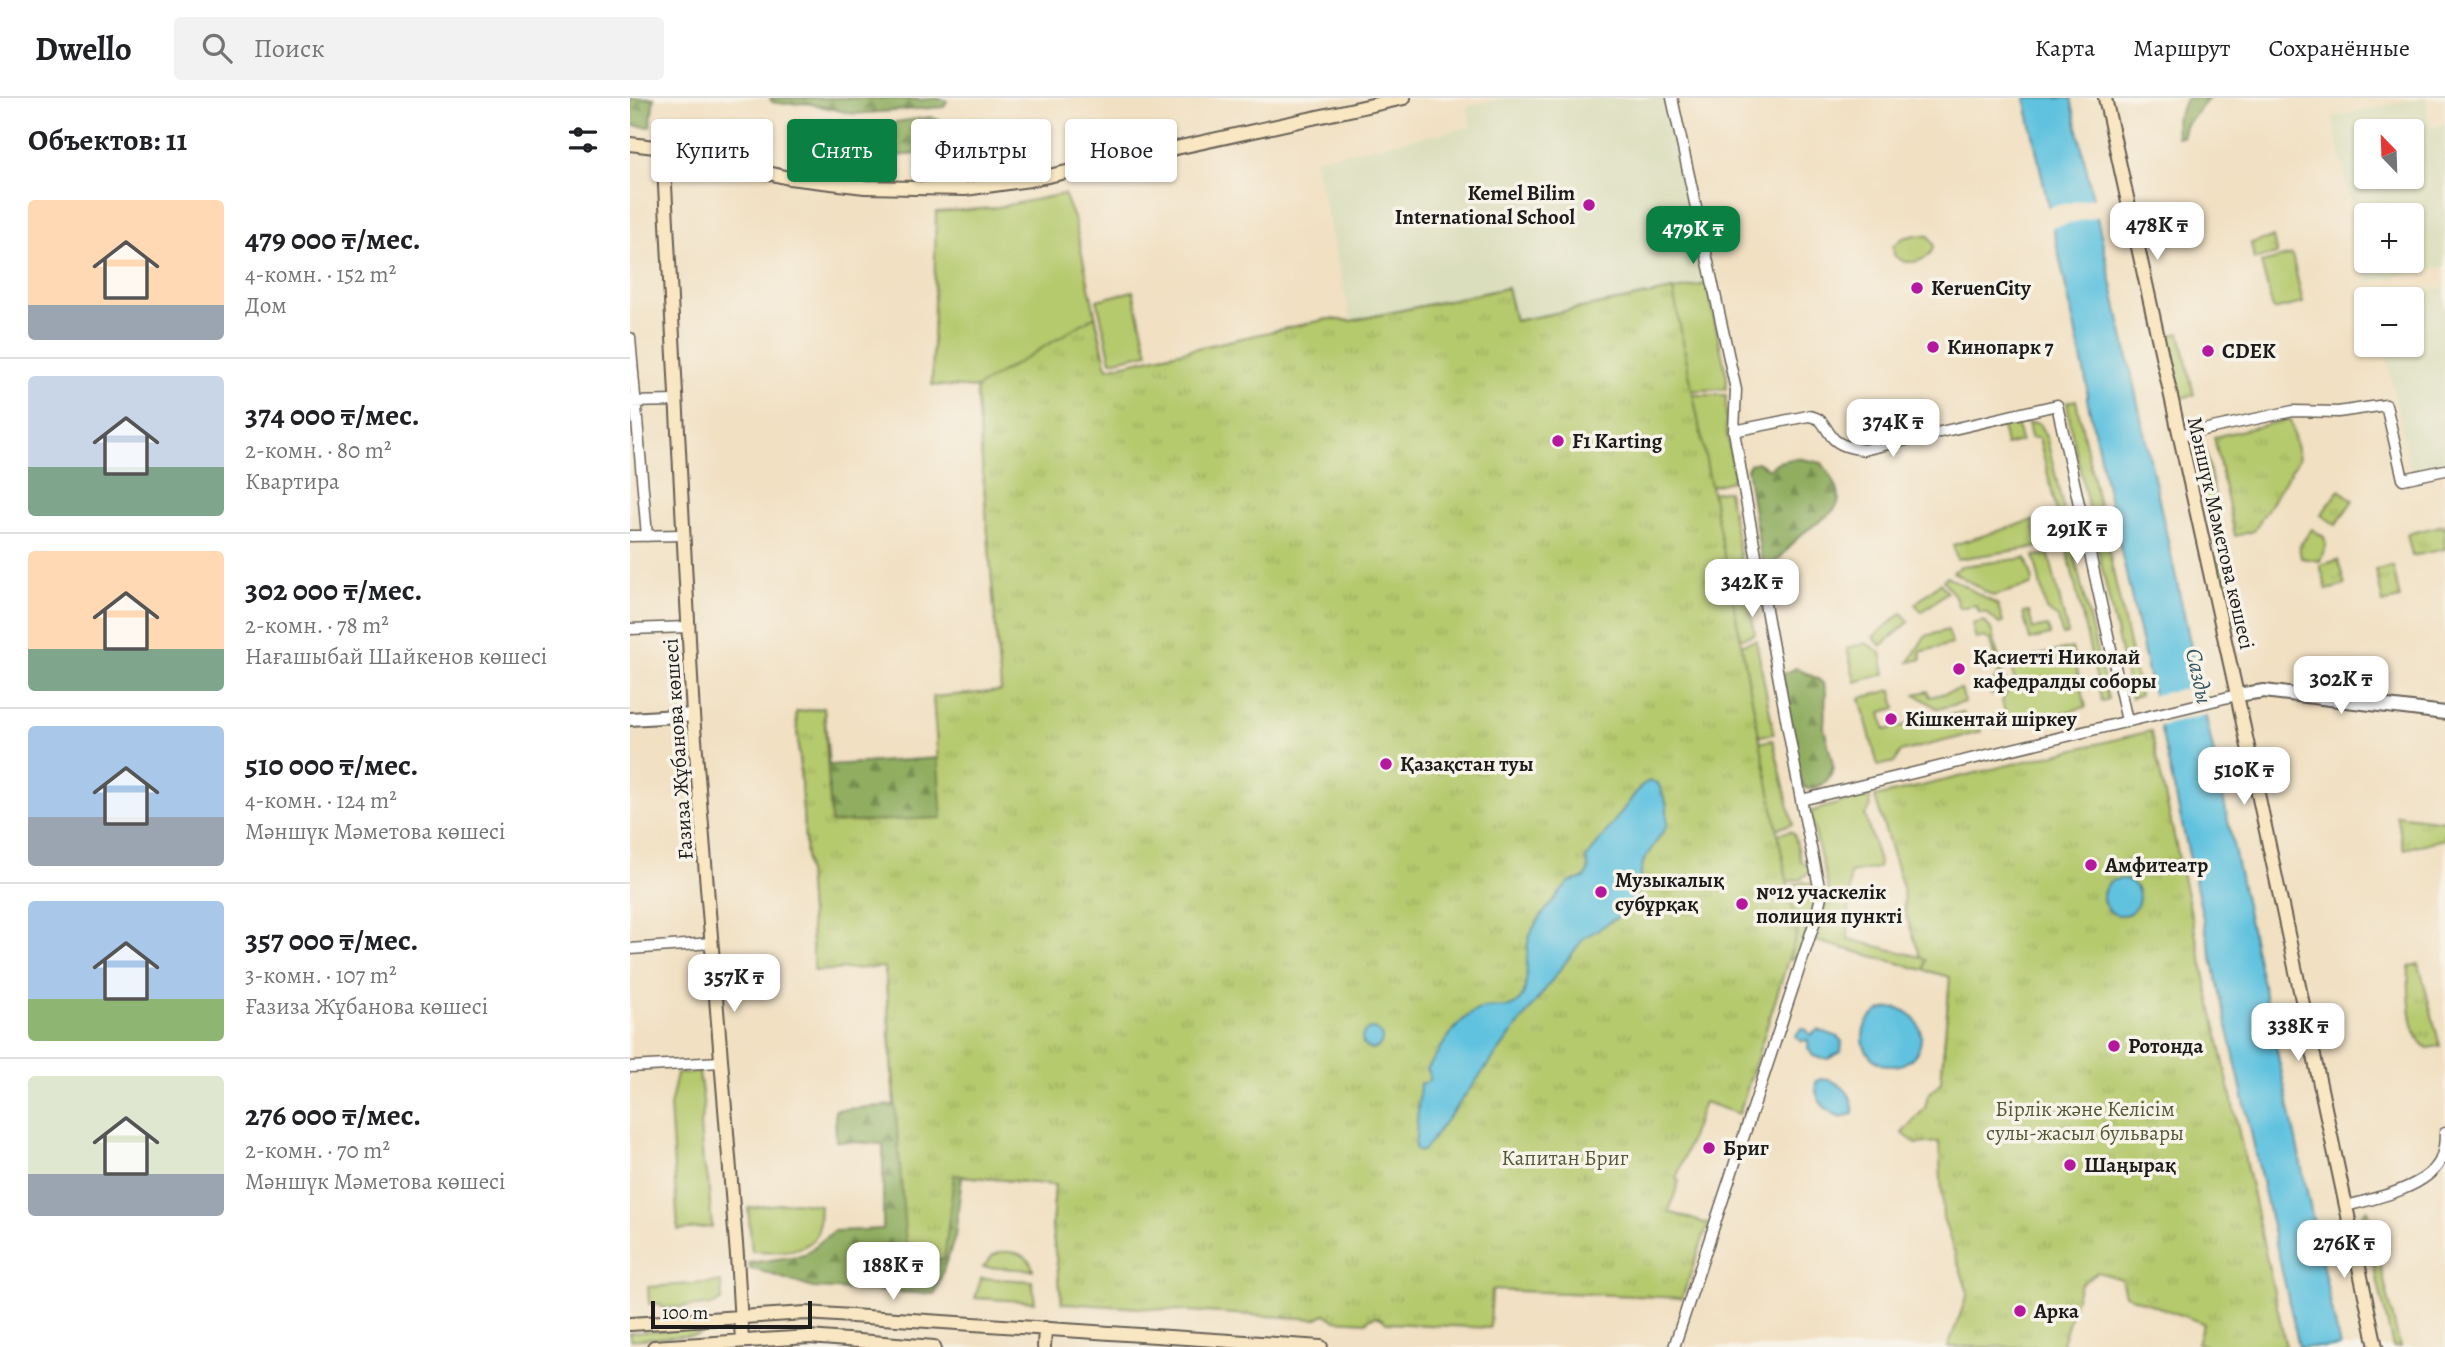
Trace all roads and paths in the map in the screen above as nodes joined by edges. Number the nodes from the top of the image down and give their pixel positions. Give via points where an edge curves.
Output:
1 (1404, 98) edge
2 (1672, 98) edge
3 (2105, 98) edge
4 (630, 144) edge
5 (651, 147) edge
6 (773, 174) edge
7 (665, 182) edge
8 (630, 338) edge
9 (676, 401) junction
10 (633, 402) edge
11 (1734, 431) junction
12 (2179, 435) junction
13 (2445, 470) edge
14 (682, 535) junction
15 (630, 536) edge
16 (646, 536) junction
17 (688, 627) junction
18 (630, 629) edge
19 (2237, 695) junction
20 (2445, 713) edge
21 (693, 715) junction
22 (630, 719) edge
23 (2127, 720) junction
24 (1801, 800) junction
25 (712, 943) junction
26 (630, 949) edge
27 (721, 1062) junction
28 (630, 1067) edge
29 (2445, 1133) edge
30 (2346, 1206) junction
31 (740, 1316) junction
32 (630, 1324) edge
33 (1045, 1328) junction
34 (1122, 1340) edge
35 (742, 1344) edge
36 (654, 1347) edge
37 (934, 1347) edge
38 (1044, 1347) edge
39 (1321, 1347) edge
40 (1674, 1347) edge
41 (2376, 1347) edge

1 - 6 main road via 1030,180 965,189 865,187
2 - 11 street via 1736,390
3 - 12 main road, Мәншүк Мәметова көшесі
4 - 5 main road
7 - 9 main road, Ғазиза Жұбанова көшесі
8 - 10 street
9 - 10 street
9 - 14 main road, Ғазиза Жұбанова көшесі
10 - 16 street
11 - 23 street via 1817,417 1825,422 1833,439 1863,450 2057,405
11 - 24 street
12 - 13 street via 2293,411 2338,412 2386,405 2403,479
12 - 19 main road, Мәншүк Мәметова көшесі
14 - 16 street
14 - 17 main road, Ғазиза Жұбанова көшесі
15 - 16 street
17 - 18 street
17 - 21 main road, Ғазиза Жұбанова көшесі
19 - 20 street via 2264,691
19 - 23 street
19 - 30 main road, Мәншүк Мәметова көшесі
21 - 22 street
21 - 25 main road, Ғазиза Жұбанова көшесі
23 - 24 street
24 - 40 street via 1821,896 1816,918
25 - 26 street
25 - 27 main road, Ғазиза Жұбанова көшесі
27 - 28 street
27 - 31 main road, Ғазиза Жұбанова көшесі
29 - 30 street via 2440,1162 2425,1177 2385,1196
30 - 41 main road, Мәншүк Мәметова көшесі
31 - 32 main road
31 - 33 main road via 806,1312
31 - 35 main road, Ғазиза Жұбанова көшесі
33 - 34 main road
33 - 38 main road
34 - 39 main road
35 - 36 main road
35 - 37 main road via 809,1337

